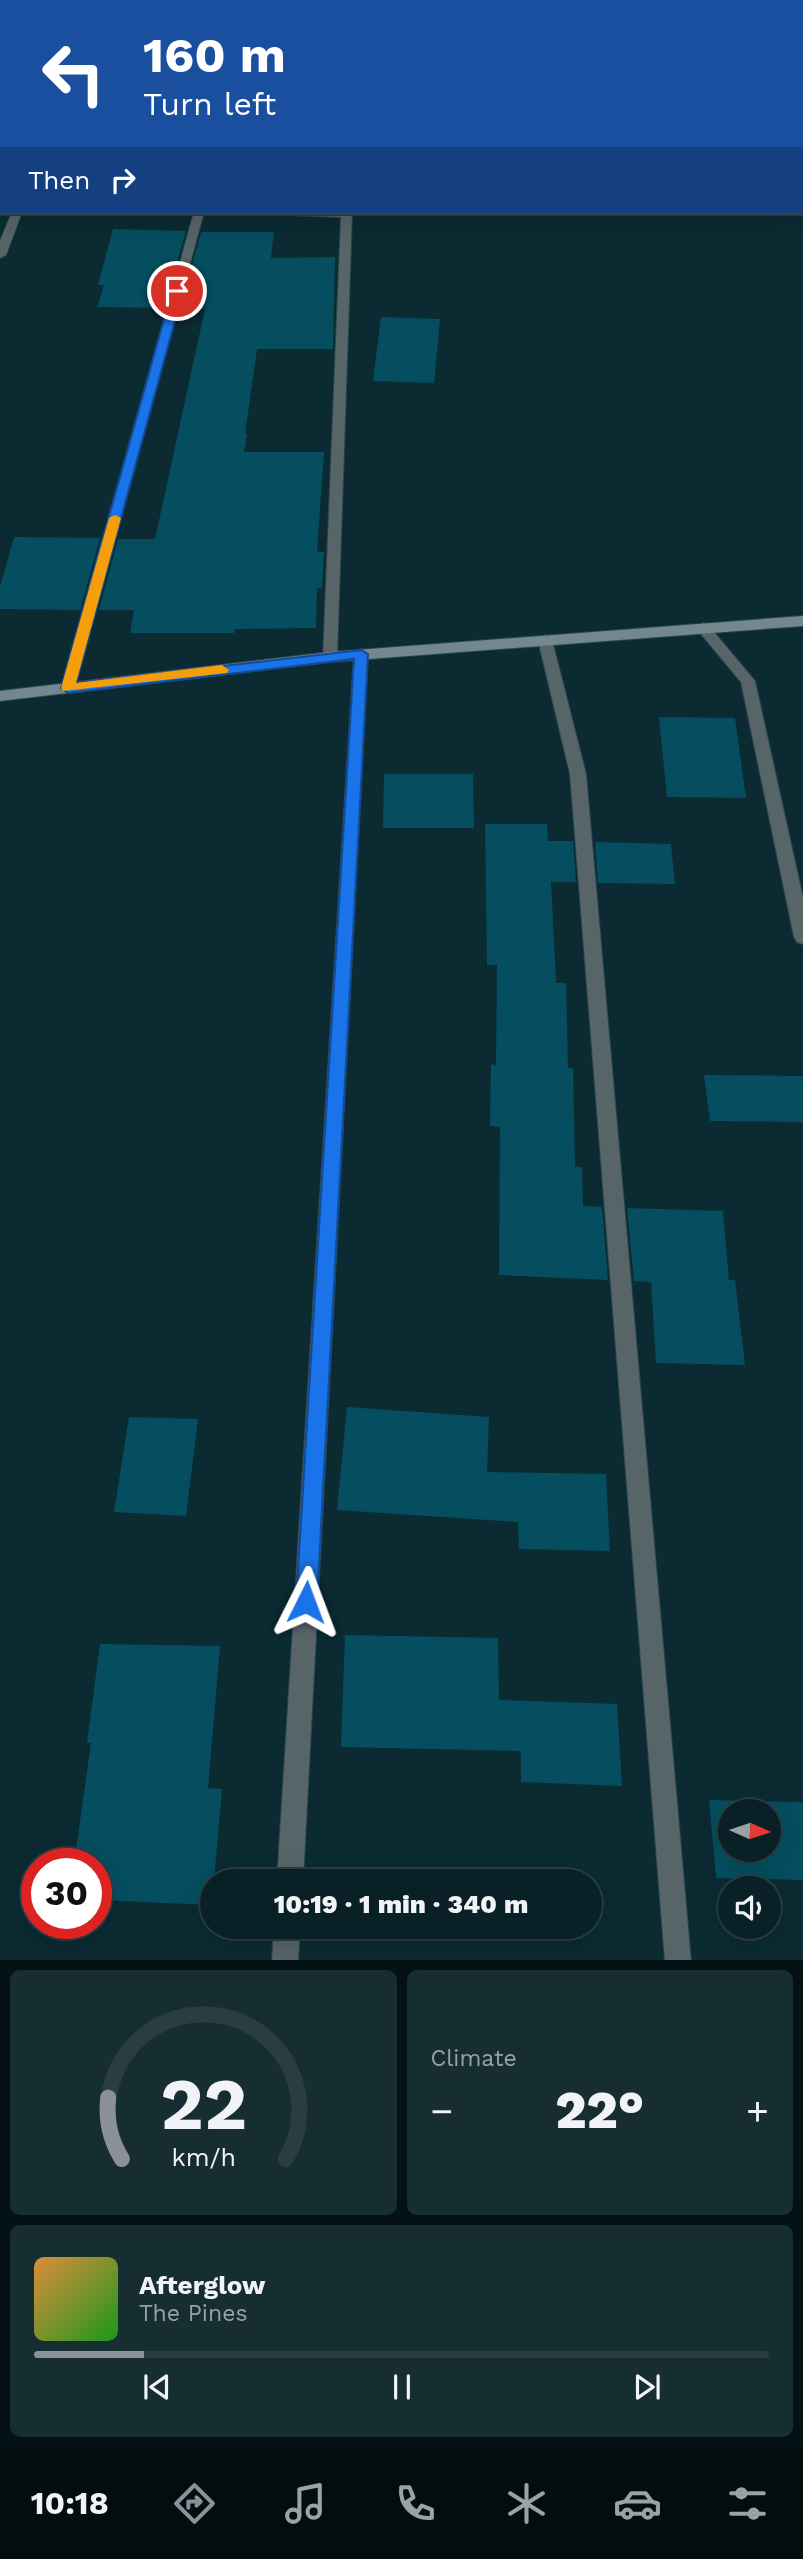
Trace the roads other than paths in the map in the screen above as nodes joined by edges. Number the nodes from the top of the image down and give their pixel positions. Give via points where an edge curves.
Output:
1 (16, 214) edge
2 (198, 214) edge
3 (347, 214) edge
4 (0, 255) edge
5 (803, 621) edge
6 (703, 628) junction
7 (545, 640) junction
8 (361, 654) junction
9 (330, 657) junction
10 (68, 688) junction
11 (0, 696) edge
12 (803, 937) edge
13 (291, 1869) edge
14 (286, 1939) edge
15 (285, 1960) edge
16 (678, 1960) edge

1 - 4 street
2 - 10 street
3 - 9 street
5 - 6 street
6 - 7 street
6 - 12 street via 748,681
7 - 8 street
7 - 16 street via 578,774
8 - 9 street
8 - 13 street
9 - 10 street
10 - 11 street
14 - 15 street

